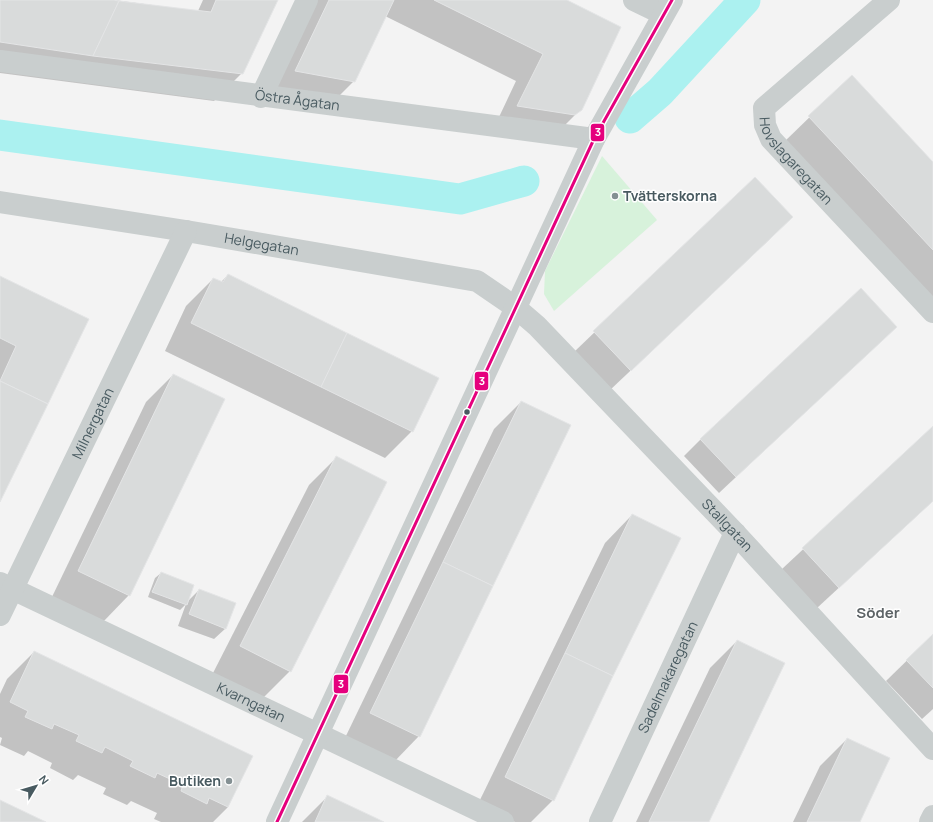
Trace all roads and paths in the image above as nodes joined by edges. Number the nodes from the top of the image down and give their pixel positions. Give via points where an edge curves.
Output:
1 (307, 0) edge
2 (634, 0) edge
3 (889, 0) edge
4 (668, 7) edge
5 (0, 61) edge
6 (260, 97) junction
7 (594, 139) junction
8 (0, 202) edge
9 (186, 231) junction
10 (515, 307) junction
11 (933, 312) edge
12 (735, 533) junction
13 (6, 586) edge
14 (0, 615) edge
15 (318, 734) junction
16 (933, 749) edge
17 (933, 816) edge
18 (277, 822) edge
19 (503, 822) edge
20 (600, 822) edge
21 (930, 822) edge

1 - 6 street
2 - 4 street
3 - 11 street, Hovslagaregatan via 764,108 765,125 771,139
4 - 7 street
5 - 6 street, Östra Ågatan
6 - 7 street, Östra Ågatan
7 - 10 street
8 - 9 street, Helgegatan
9 - 10 street, Helgegatan via 477,281
9 - 13 street, Milnergatan
10 - 12 street, Stallgatan via 537,326
10 - 15 street
12 - 16 street, Stallgatan
12 - 20 street, Sadelmakaregatan
13 - 14 street, Milnergatan
13 - 15 street, Kvarngatan
15 - 18 street
15 - 19 street, Kvarngatan
17 - 21 street

